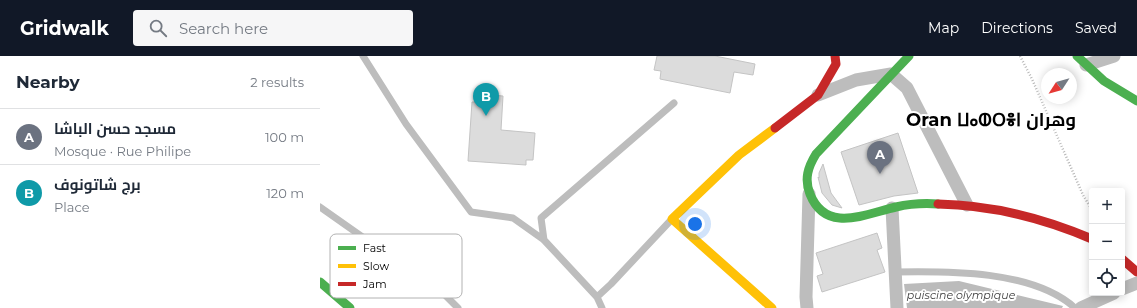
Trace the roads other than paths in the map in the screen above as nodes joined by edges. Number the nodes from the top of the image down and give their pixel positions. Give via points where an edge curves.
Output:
1 (363, 56) edge
2 (835, 56) edge
3 (909, 56) edge
4 (1114, 56) edge
5 (1082, 60) edge
6 (891, 74) junction
7 (818, 95) junction
8 (1137, 101) edge
9 (674, 103) dead end
10 (809, 192) junction
11 (967, 205) junction
12 (320, 207) edge
13 (892, 208) junction
14 (672, 218) junction
15 (358, 234) edge
16 (1089, 238) edge
17 (544, 240) junction
18 (1123, 260) edge
19 (895, 272) junction
20 (1137, 272) edge
21 (320, 282) edge
22 (1137, 282) edge
23 (1125, 288) edge
24 (330, 291) edge
25 (1107, 296) edge
26 (597, 297) junction
27 (338, 298) edge
28 (448, 298) edge
29 (350, 308) edge
30 (458, 308) edge
31 (602, 308) edge
32 (772, 308) edge
33 (807, 308) edge
34 (897, 308) edge
35 (1075, 308) edge
36 (1081, 308) edge

1 - 17 lane via 406,124 471,212 513,218
2 - 7 street via 836,64
3 - 6 street
4 - 5 street
5 - 8 street via 1104,81
6 - 7 street via 856,80
6 - 10 street via 816,154 808,170
6 - 11 street via 907,88
7 - 14 street via 739,155
9 - 17 lane via 541,218
10 - 13 street via 814,203 831,217 856,217
10 - 33 street
11 - 13 street via 914,204
11 - 16 street via 1020,215 1070,229
12 - 15 lane
13 - 19 street
14 - 26 lane
14 - 32 street
17 - 26 lane
18 - 20 street
19 - 34 street
19 - 35 lane via 979,274 1025,282 1069,302
21 - 24 street
22 - 23 street
25 - 36 street
26 - 31 lane
27 - 29 street
28 - 30 lane

